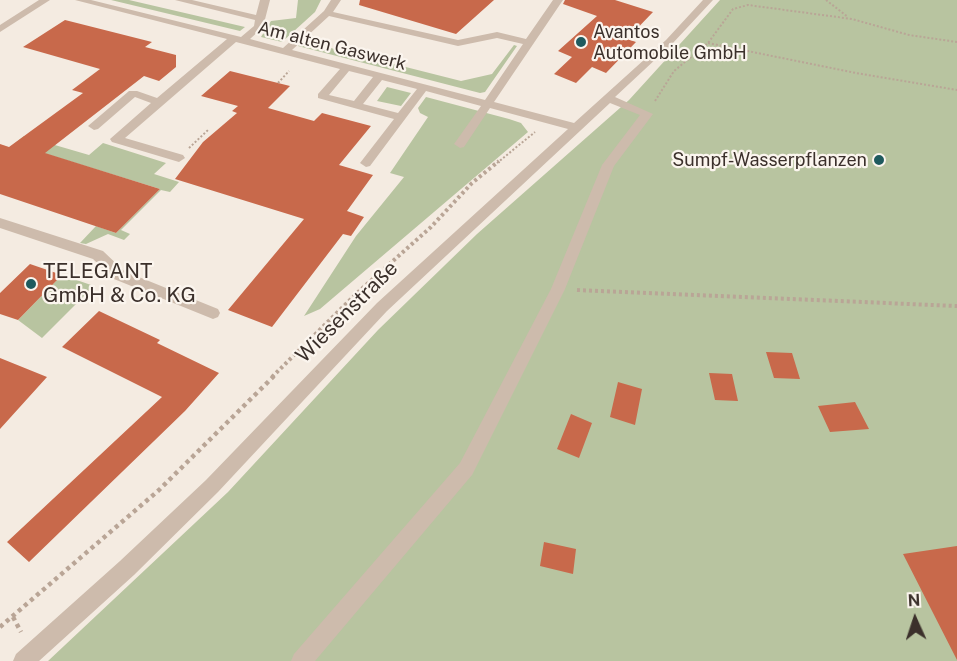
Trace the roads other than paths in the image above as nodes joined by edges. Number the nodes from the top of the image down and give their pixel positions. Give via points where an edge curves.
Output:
1 (45, 0) edge
2 (80, 0) edge
3 (180, 0) edge
4 (265, 0) edge
5 (336, 0) edge
6 (558, 0) edge
7 (708, 0) edge
8 (327, 13) junction
9 (261, 19) junction
10 (0, 29) edge
11 (239, 39) junction
12 (529, 43) junction
13 (285, 51) junction
14 (347, 67) junction
15 (380, 76) junction
16 (424, 87) junction
17 (607, 98) junction
18 (159, 102) junction
19 (487, 103) junction
20 (357, 104) junction
21 (401, 117) junction
22 (94, 126) dead end
23 (576, 127) junction
24 (460, 144) dead end
25 (179, 158) road end
26 (366, 163) dead end
27 (0, 223) edge
28 (213, 313) dead end
29 (22, 661) edge
30 (301, 661) edge

1 - 10 street
2 - 11 street, Am alten Gaswerk
3 - 9 street
4 - 9 street
5 - 8 street
6 - 12 street
7 - 17 street, Wiesenstraße
8 - 12 street via 458,43 497,36
8 - 13 street
9 - 11 street via 258,27
11 - 13 street, Am alten Gaswerk
11 - 18 street
12 - 19 street
13 - 14 street, Am alten Gaswerk
14 - 15 street, Am alten Gaswerk
14 - 20 street via 322,96
15 - 16 street, Am alten Gaswerk
15 - 20 street
16 - 19 street, Am alten Gaswerk
16 - 21 street
17 - 23 street, Wiesenstraße
17 - 30 street via 646,114 608,165 558,289 466,469
18 - 22 street via 133,93
18 - 25 street via 116,139
19 - 23 street, Am alten Gaswerk
19 - 24 street
20 - 21 street
21 - 26 street
23 - 29 street, Wiesenstraße via 382,307 212,486 127,568
27 - 28 street via 98,255 119,274

